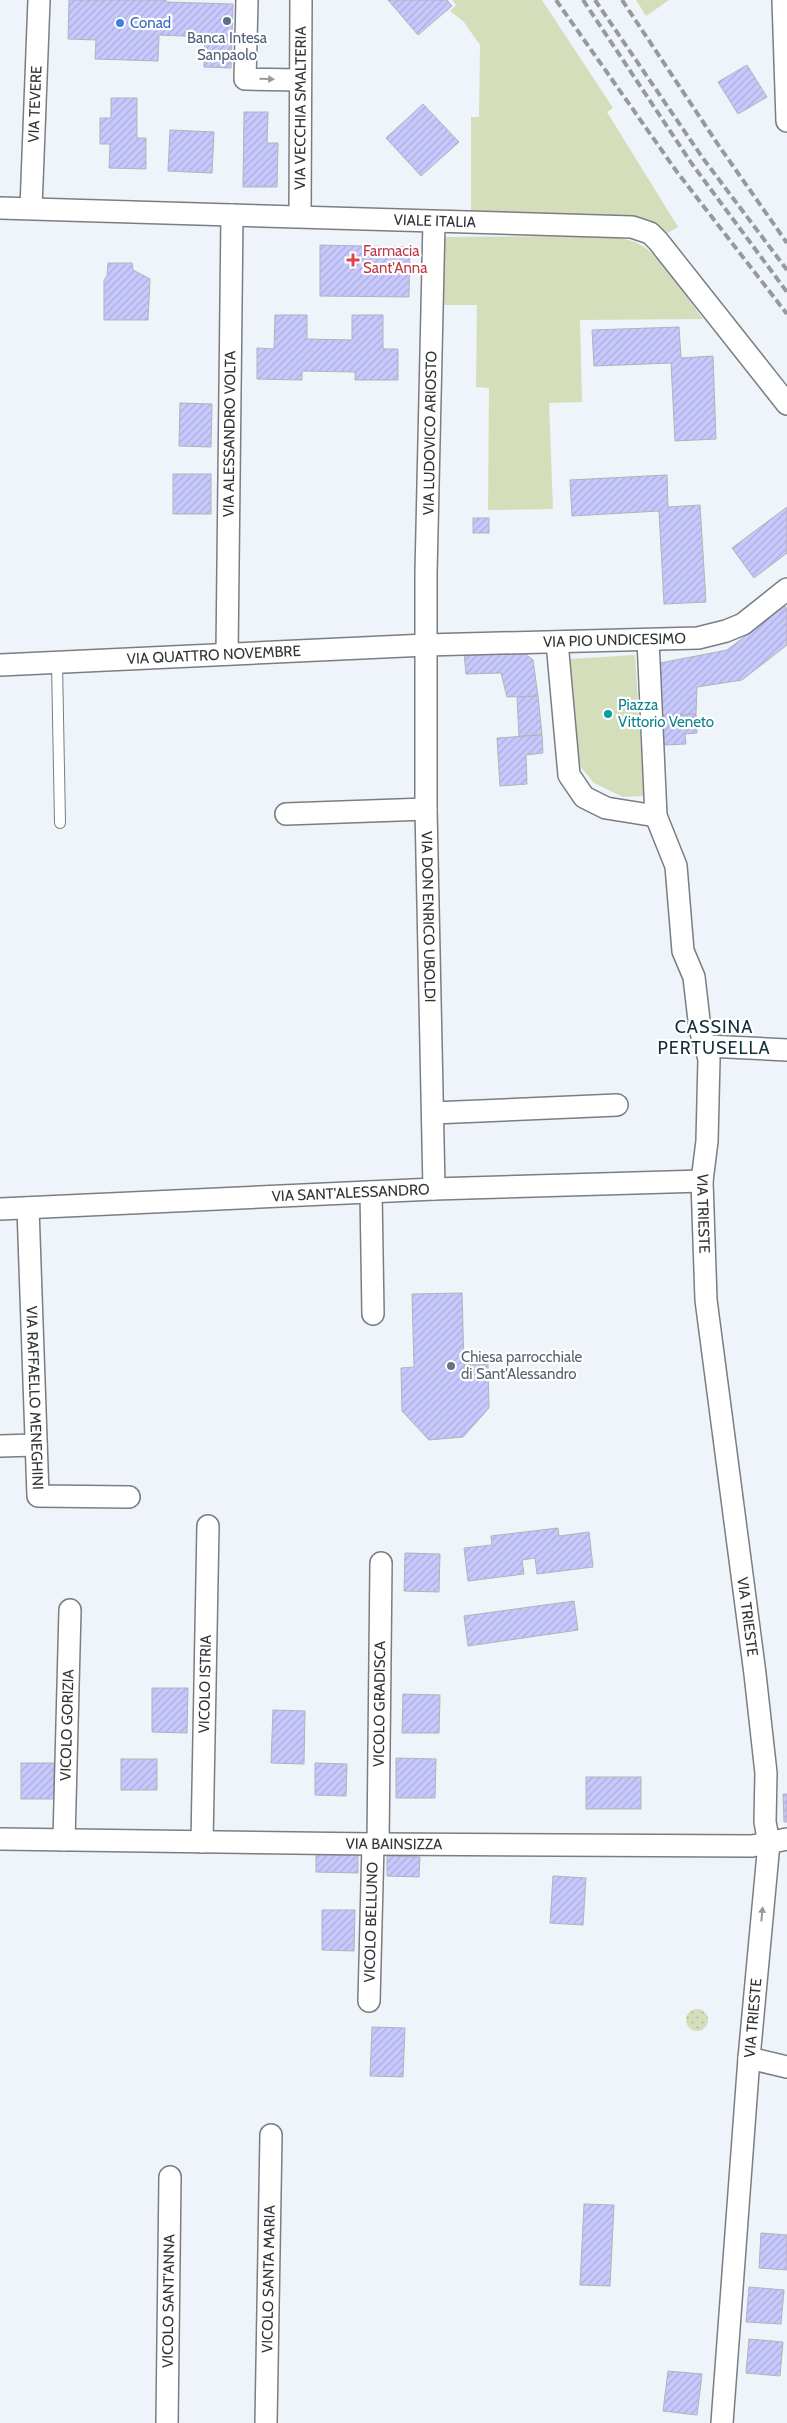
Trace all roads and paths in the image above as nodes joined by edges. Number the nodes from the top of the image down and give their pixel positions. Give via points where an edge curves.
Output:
1 (38, 0) edge
2 (247, 0) edge
3 (301, 0) edge
4 (783, 0) edge
5 (785, 25) edge
6 (300, 80) junction
7 (787, 112) edge
8 (787, 121) edge
9 (0, 208) edge
10 (31, 208) junction
11 (232, 215) junction
12 (300, 216) junction
13 (434, 222) junction
14 (787, 404) edge
15 (787, 589) edge
16 (648, 640) junction
17 (557, 642) junction
18 (426, 645) junction
19 (227, 654) junction
20 (57, 663) junction
21 (0, 666) edge
22 (426, 809) junction
23 (286, 814) dead end
24 (656, 816) junction
25 (60, 823) dead end
26 (707, 1046) junction
27 (787, 1050) edge
28 (617, 1105) dead end
29 (433, 1113) junction
30 (702, 1180) junction
31 (434, 1189) junction
32 (371, 1192) junction
33 (28, 1208) junction
34 (0, 1209) edge
35 (373, 1314) dead end
36 (36, 1445) junction
37 (0, 1446) edge
38 (129, 1497) dead end
39 (208, 1526) dead end
40 (381, 1563) dead end
41 (70, 1610) dead end
42 (0, 1839) edge
43 (64, 1840) junction
44 (778, 1841) edge
45 (202, 1842) junction
46 (376, 1844) junction
47 (369, 2001) dead end
48 (749, 2058) junction
49 (787, 2067) edge
50 (271, 2135) dead end
51 (170, 2177) dead end
52 (167, 2423) edge
53 (266, 2423) edge
54 (722, 2423) edge

1 - 10 street, VIA TEVERE
2 -> 6 street via 245,79
3 - 6 street, VIA VECCHIA SMALTERIA
4 - 5 street
5 - 7 street
6 - 12 street, VIA VECCHIA SMALTERIA
7 - 8 street
9 - 10 street, VIALE ITALIA
10 - 11 street, VIALE ITALIA
11 - 12 street, VIALE ITALIA
11 - 19 street, VIA ALESSANDRO VOLTA
12 - 13 street, VIALE ITALIA
13 - 14 street, VIALE ITALIA via 632,227 650,233
13 - 18 street, VIA LUDOVICO ARIOSTO
15 - 16 street, VIA PIO UNDICESIMO via 743,624 726,631 698,638
16 - 17 street, VIA PIO UNDICESIMO
16 - 24 street
17 - 18 street, VIA PIO UNDICESIMO
17 - 24 street via 569,775 584,797 606,808
18 - 19 street, VIA QUATTRO NOVEMBRE
18 - 22 street, VIA DON ENRICO UBOLDI
19 - 20 street, VIA QUATTRO NOVEMBRE
20 - 21 street, VIA QUATTRO NOVEMBRE
20 - 25 lane
22 - 23 street
22 - 29 street, VIA DON ENRICO UBOLDI
24 - 26 street, VIA TRIESTE via 676,866 683,951 694,977 700,1029
26 - 27 street
26 - 30 street, VIA TRIESTE via 707,1141
28 - 29 street
29 - 31 street, VIA DON ENRICO UBOLDI
30 - 31 street, VIA SANT'ALESSANDRO
30 - 44 street, VIA TRIESTE via 706,1300 755,1674 766,1773 765,1822
31 - 32 street, VIA SANT'ALESSANDRO
32 - 33 street, VIA SANT'ALESSANDRO
32 - 35 street
33 - 34 street, VIA SANT'ALESSANDRO
33 - 36 street, VIA RAFFAELLO MENEGHINI
36 - 37 street
36 - 38 street, VIA RAFFAELLO MENEGHINI via 38,1496
39 - 45 street, VICOLO ISTRIA
40 - 46 street, VICOLO GRADISCA
41 - 43 street, VICOLO GORIZIA
42 - 43 street, VIA BAINSIZZA
43 - 45 street, VIA BAINSIZZA
44 - 46 street, VIA BAINSIZZA via 752,1846
48 -> 44 street, VIA TRIESTE via 758,1963
45 - 46 street, VIA BAINSIZZA
46 - 47 street, VICOLO BELLUNO
48 - 49 street
48 - 54 street, VIA TRIESTE
50 - 53 street, VICOLO SANTA MARIA
51 - 52 street, VICOLO SANT'ANNA

